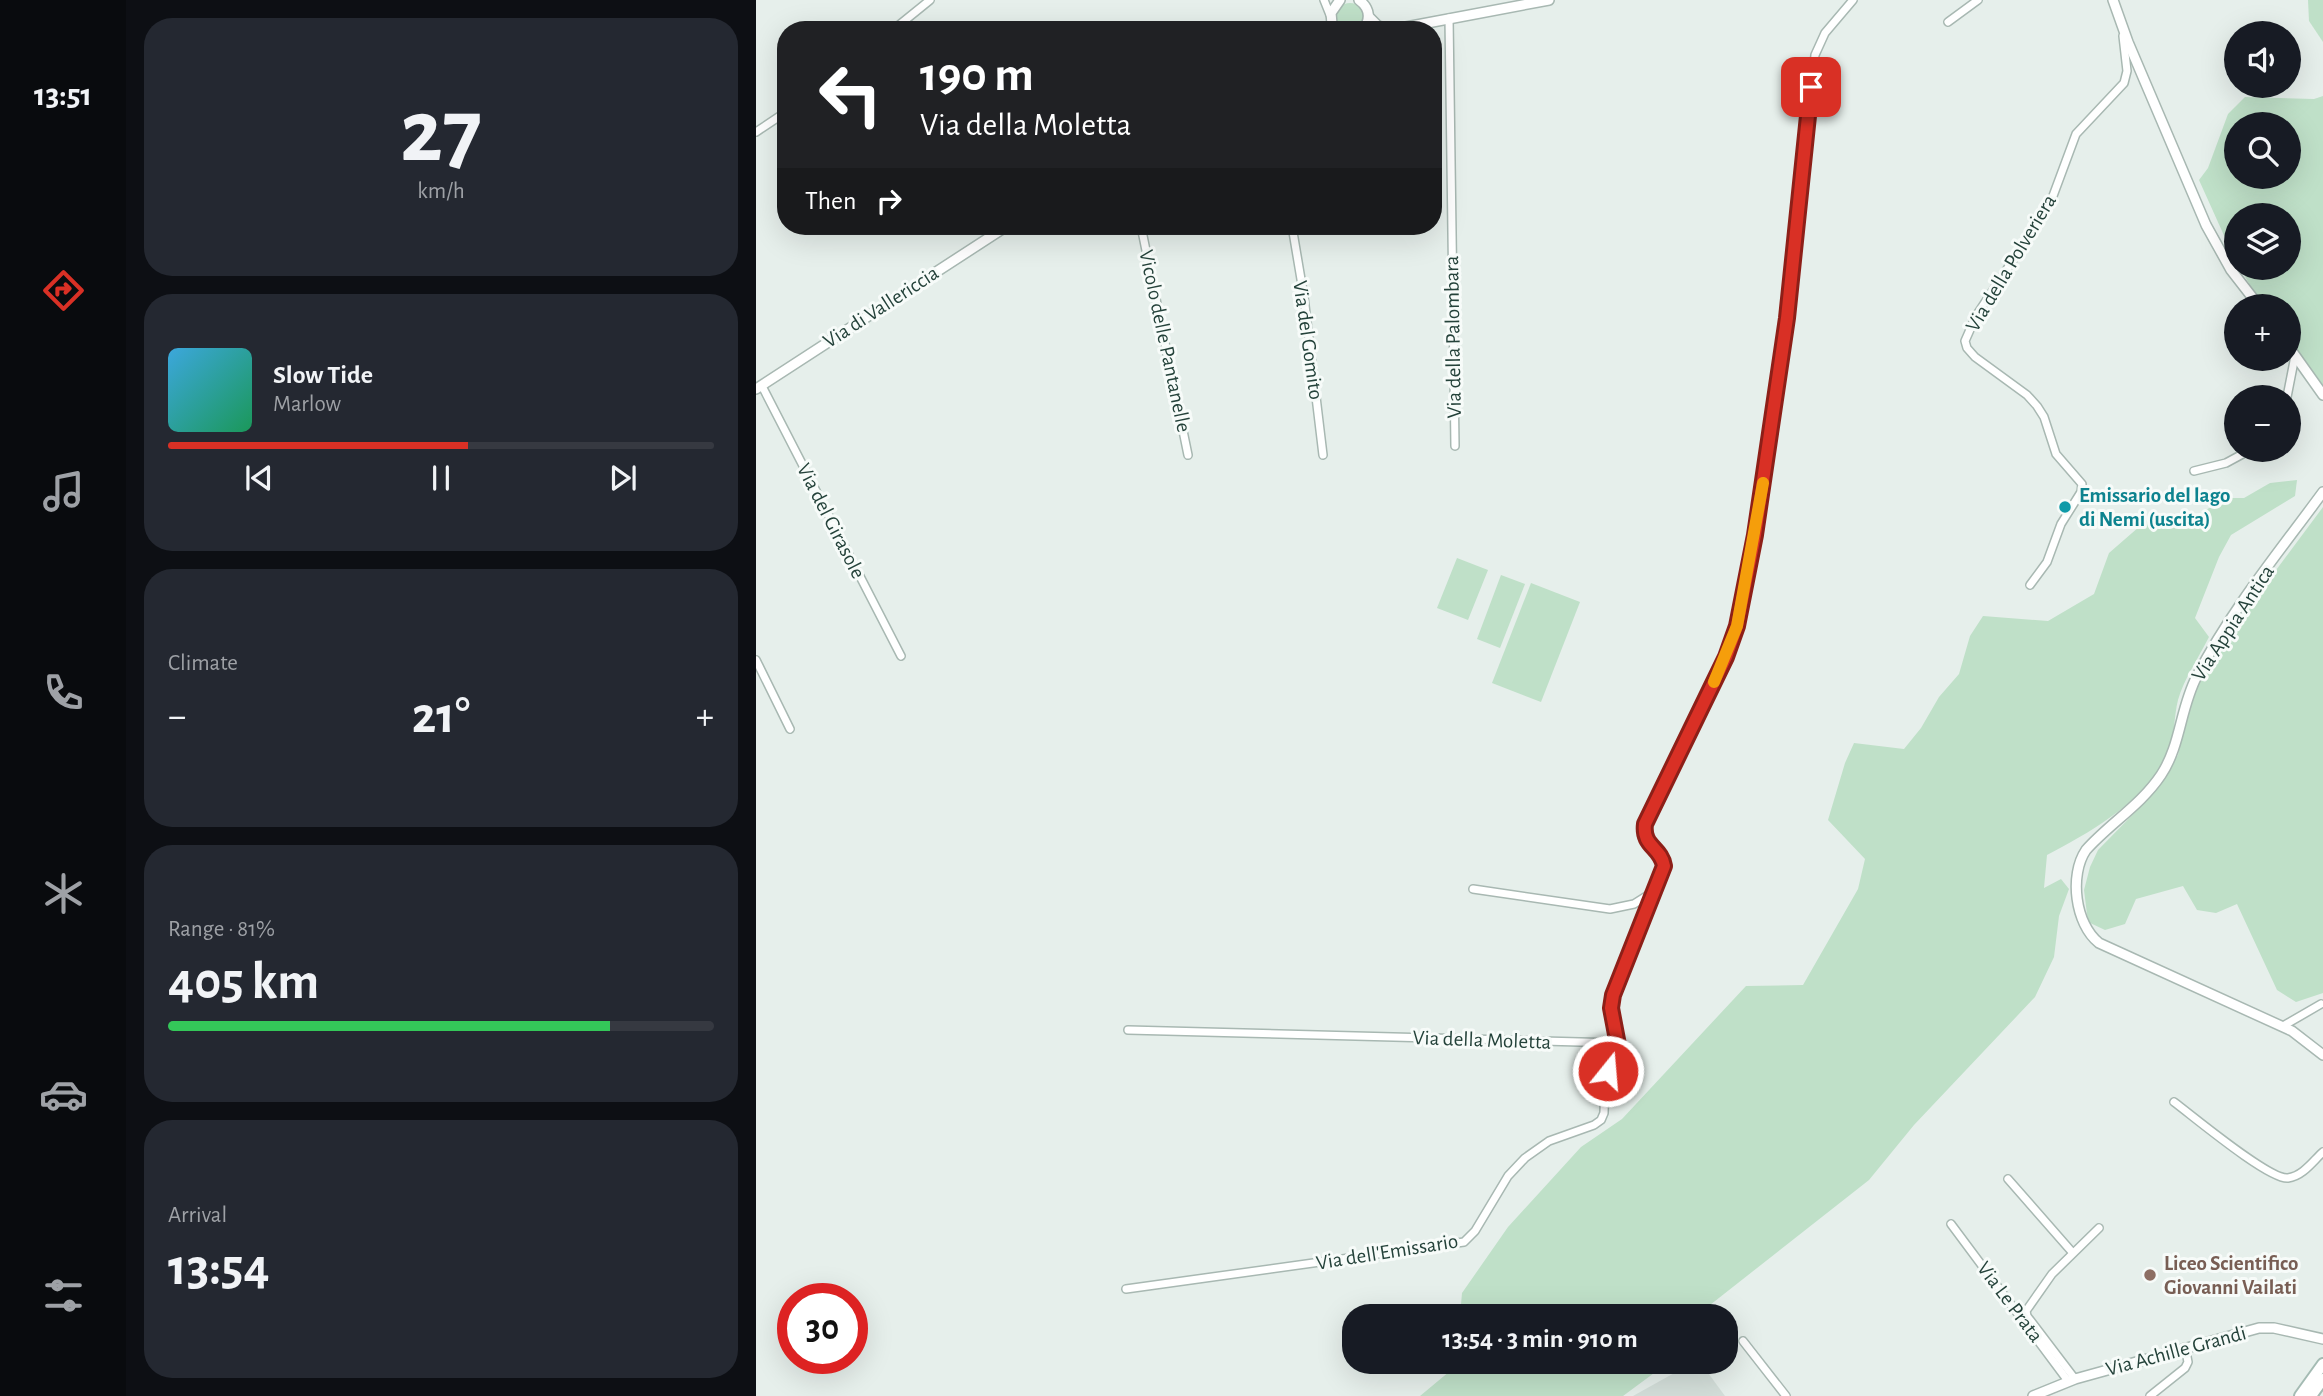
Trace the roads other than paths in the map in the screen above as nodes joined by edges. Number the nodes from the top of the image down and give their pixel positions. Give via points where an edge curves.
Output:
1 (930, 0) edge
2 (1324, 0) edge
3 (1340, 0) edge
4 (1359, 0) edge
5 (1549, 0) edge
6 (1853, 0) edge
7 (1978, 0) edge
8 (2113, 0) edge
9 (1502, 4) edge
10 (1330, 16) junction
11 (1368, 17) junction
12 (1449, 18) junction
13 (904, 21) edge
14 (1328, 21) edge
15 (1332, 21) edge
16 (1367, 21) edge
17 (1372, 21) edge
18 (1434, 21) edge
19 (1948, 22) dead end
20 (2123, 28) junction
21 (777, 119) edge
22 (756, 132) edge
23 (993, 235) edge
24 (1142, 235) edge
25 (1294, 235) edge
26 (2249, 294) edge
27 (2301, 364) edge
28 (759, 388) edge
29 (2323, 395) edge
30 (1455, 446) dead end
31 (1188, 455) dead end
32 (1323, 455) dead end
33 (2227, 462) edge
34 (2194, 471) dead end
35 (2323, 492) edge
36 (2030, 584) dead end
37 (901, 656) dead end
38 (756, 660) edge
39 (790, 729) dead end
40 (1474, 889) dead end
41 (1654, 891) junction
42 (2322, 1003) edge
43 (2323, 1015) edge
44 (2283, 1026) junction
45 (1128, 1030) dead end
46 (1618, 1043) junction
47 (2323, 1055) edge
48 (2174, 1102) dead end
49 (2323, 1152) edge
50 (2008, 1179) dead end
51 (1951, 1224) dead end
52 (2099, 1227) dead end
53 (2073, 1252) junction
54 (1126, 1289) dead end
55 (2323, 1339) edge
56 (1743, 1341) dead end
57 (2185, 1347) junction
58 (2323, 1364) edge
59 (2323, 1379) edge
60 (2071, 1380) junction
61 (1786, 1396) edge
62 (2033, 1396) edge
63 (2150, 1396) edge
64 (2300, 1396) edge
65 (2311, 1396) edge

1 - 13 street
2 - 10 street
3 - 10 street
4 - 11 street
5 - 9 street
6 - 41 street via 1826,31 1815,55 1787,318 1755,535 1733,640 1645,824 1646,839 1664,864
7 - 19 street
8 - 20 street
9 - 12 street
10 - 14 street
10 - 15 street
11 - 16 street
11 - 17 street
12 - 18 street
12 - 30 street, Via della Palombara
20 - 26 street via 2217,246
20 - 36 street, Via della Polveriera via 2124,83 2074,138 2050,204 1974,318 1965,341 1975,357 2038,407 2056,454 2082,484 2047,562
21 - 22 street
23 - 28 street, Via di Vallericcia
24 - 31 street, Vicolo delle Pantanelle
25 - 32 street, Via del Gomito
27 - 29 street
28 - 37 street, Via del Girasole
33 - 34 street
35 - 44 street, Via Appia Antica via 2202,665 2162,775 2088,847 2077,874 2082,918 2096,941
38 - 39 street
40 - 41 street via 1608,909 1629,906
41 - 46 street via 1613,995
42 - 43 street
42 - 44 street
44 - 47 street, Via Appia Antica
45 - 46 street, Via della Moletta
46 - 54 street, Via dell'Emissario via 1605,1079 1601,1120 1552,1139 1525,1158 1464,1242
48 - 49 street via 2277,1177 2298,1175
50 - 53 street
51 - 60 street, Via Le Prata
52 - 53 street, Via Le Prata
53 - 60 street, Via Le Prata via 2026,1313
55 - 57 street, Via Achille Grandi via 2263,1328
56 - 61 street
57 - 60 street, Via Achille Grandi
57 - 63 street via 2188,1362 2184,1370
58 - 64 main road
59 - 65 main road
60 - 62 street, Via Achille Grandi

